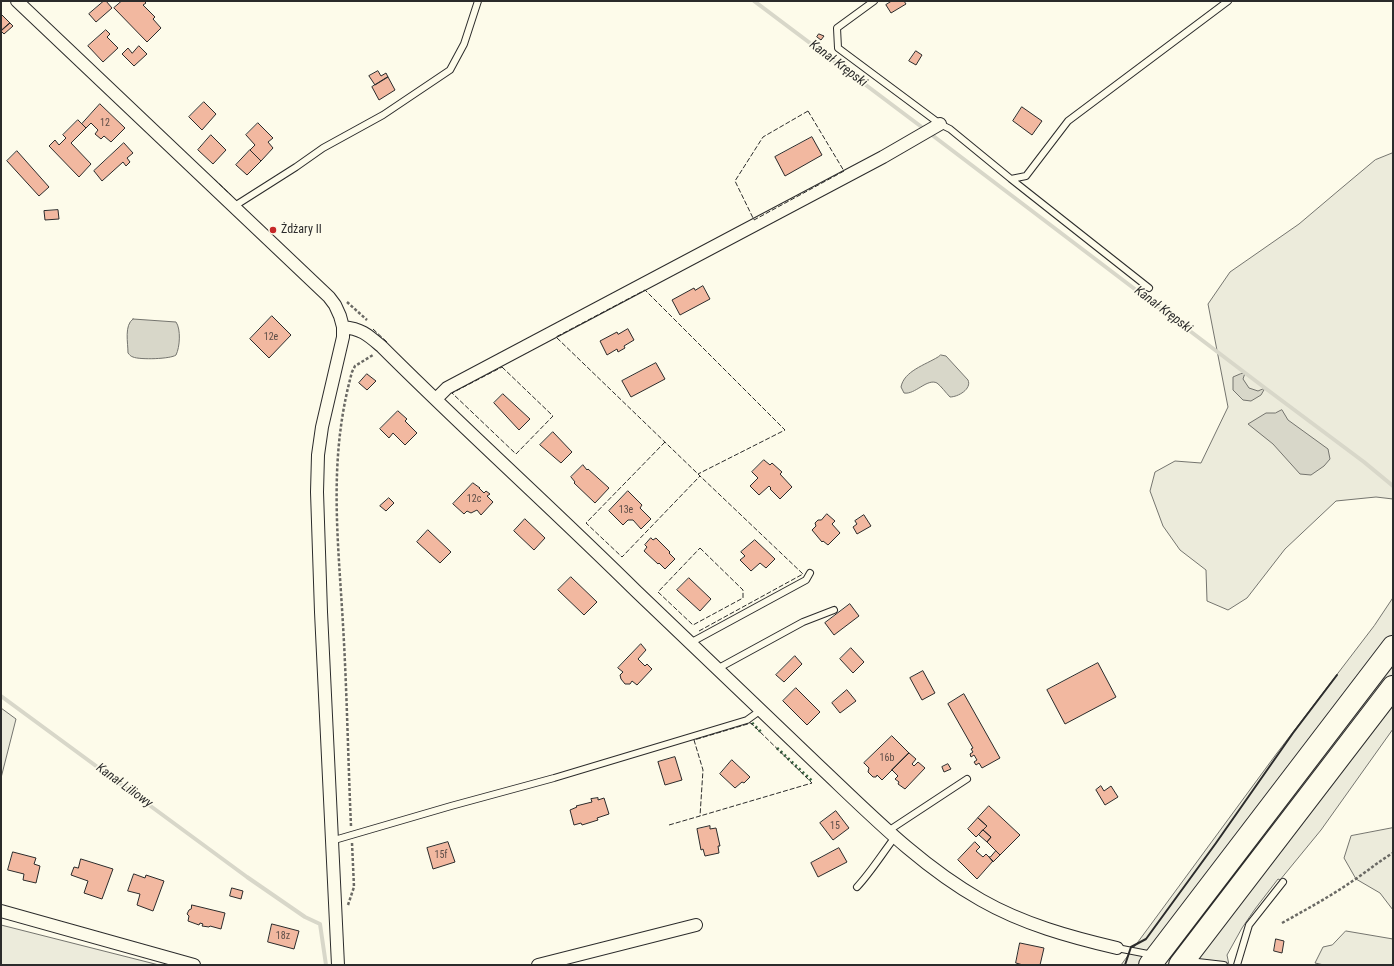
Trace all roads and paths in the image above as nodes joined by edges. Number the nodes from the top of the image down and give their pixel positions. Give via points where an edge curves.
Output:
1 (17, 1) edge
2 (478, 1) edge
3 (874, 1) edge
4 (1228, 1) edge
5 (940, 124) junction
6 (1011, 179) junction
7 (233, 207) junction
8 (1149, 288) dead end
9 (343, 327) junction
10 (382, 347) junction
11 (436, 399) junction
12 (810, 573) dead end
13 (834, 610) dead end
14 (690, 643) junction
15 (1393, 647) edge
16 (718, 669) junction
17 (1393, 686) edge
18 (761, 710) junction
19 (966, 779) dead end
20 (891, 834) junction
21 (351, 835) junction
22 (331, 841) junction
23 (1393, 853) edge
24 (1283, 882) dead end
25 (857, 888) dead end
26 (348, 910) dead end
27 (1, 911) edge
28 (1282, 923) dead end
29 (696, 924) dead end
30 (1117, 948) joint
31 (1168, 960) edge
32 (194, 965) edge
33 (338, 965) edge
34 (538, 965) edge
35 (1224, 965) edge
36 (1237, 965) edge

1 - 7 street
2 - 7 lane via 464,44 450,70 383,115 323,148
3 - 5 lane via 838,28 838,48
4 - 6 lane via 1068,121 1026,176
5 - 6 lane via 950,129
5 - 11 street via 447,388
6 - 8 lane
7 - 9 street via 329,298 338,311
9 - 10 street via 364,332
9 - 22 street via 341,348 322,427 317,492
10 - 11 street
10 - 21 path via 353,369 338,448 338,552
11 - 14 street
12 - 14 lane via 806,580
13 - 16 lane via 802,622
14 - 16 street
15 - 31 highway
16 - 18 street
17 - 31 highway
18 - 20 street
18 - 21 lane via 747,720
19 - 20 lane
20 - 25 lane via 869,875
20 - 30 street via 955,884 1002,910 1046,929
21 - 22 lane
21 - 26 path via 354,887
22 - 33 street
23 - 28 path via 1326,899
24 - 36 lane via 1249,925
27 - 32 street
29 - 34 street
30 - 31 lane
31 - 35 lane

